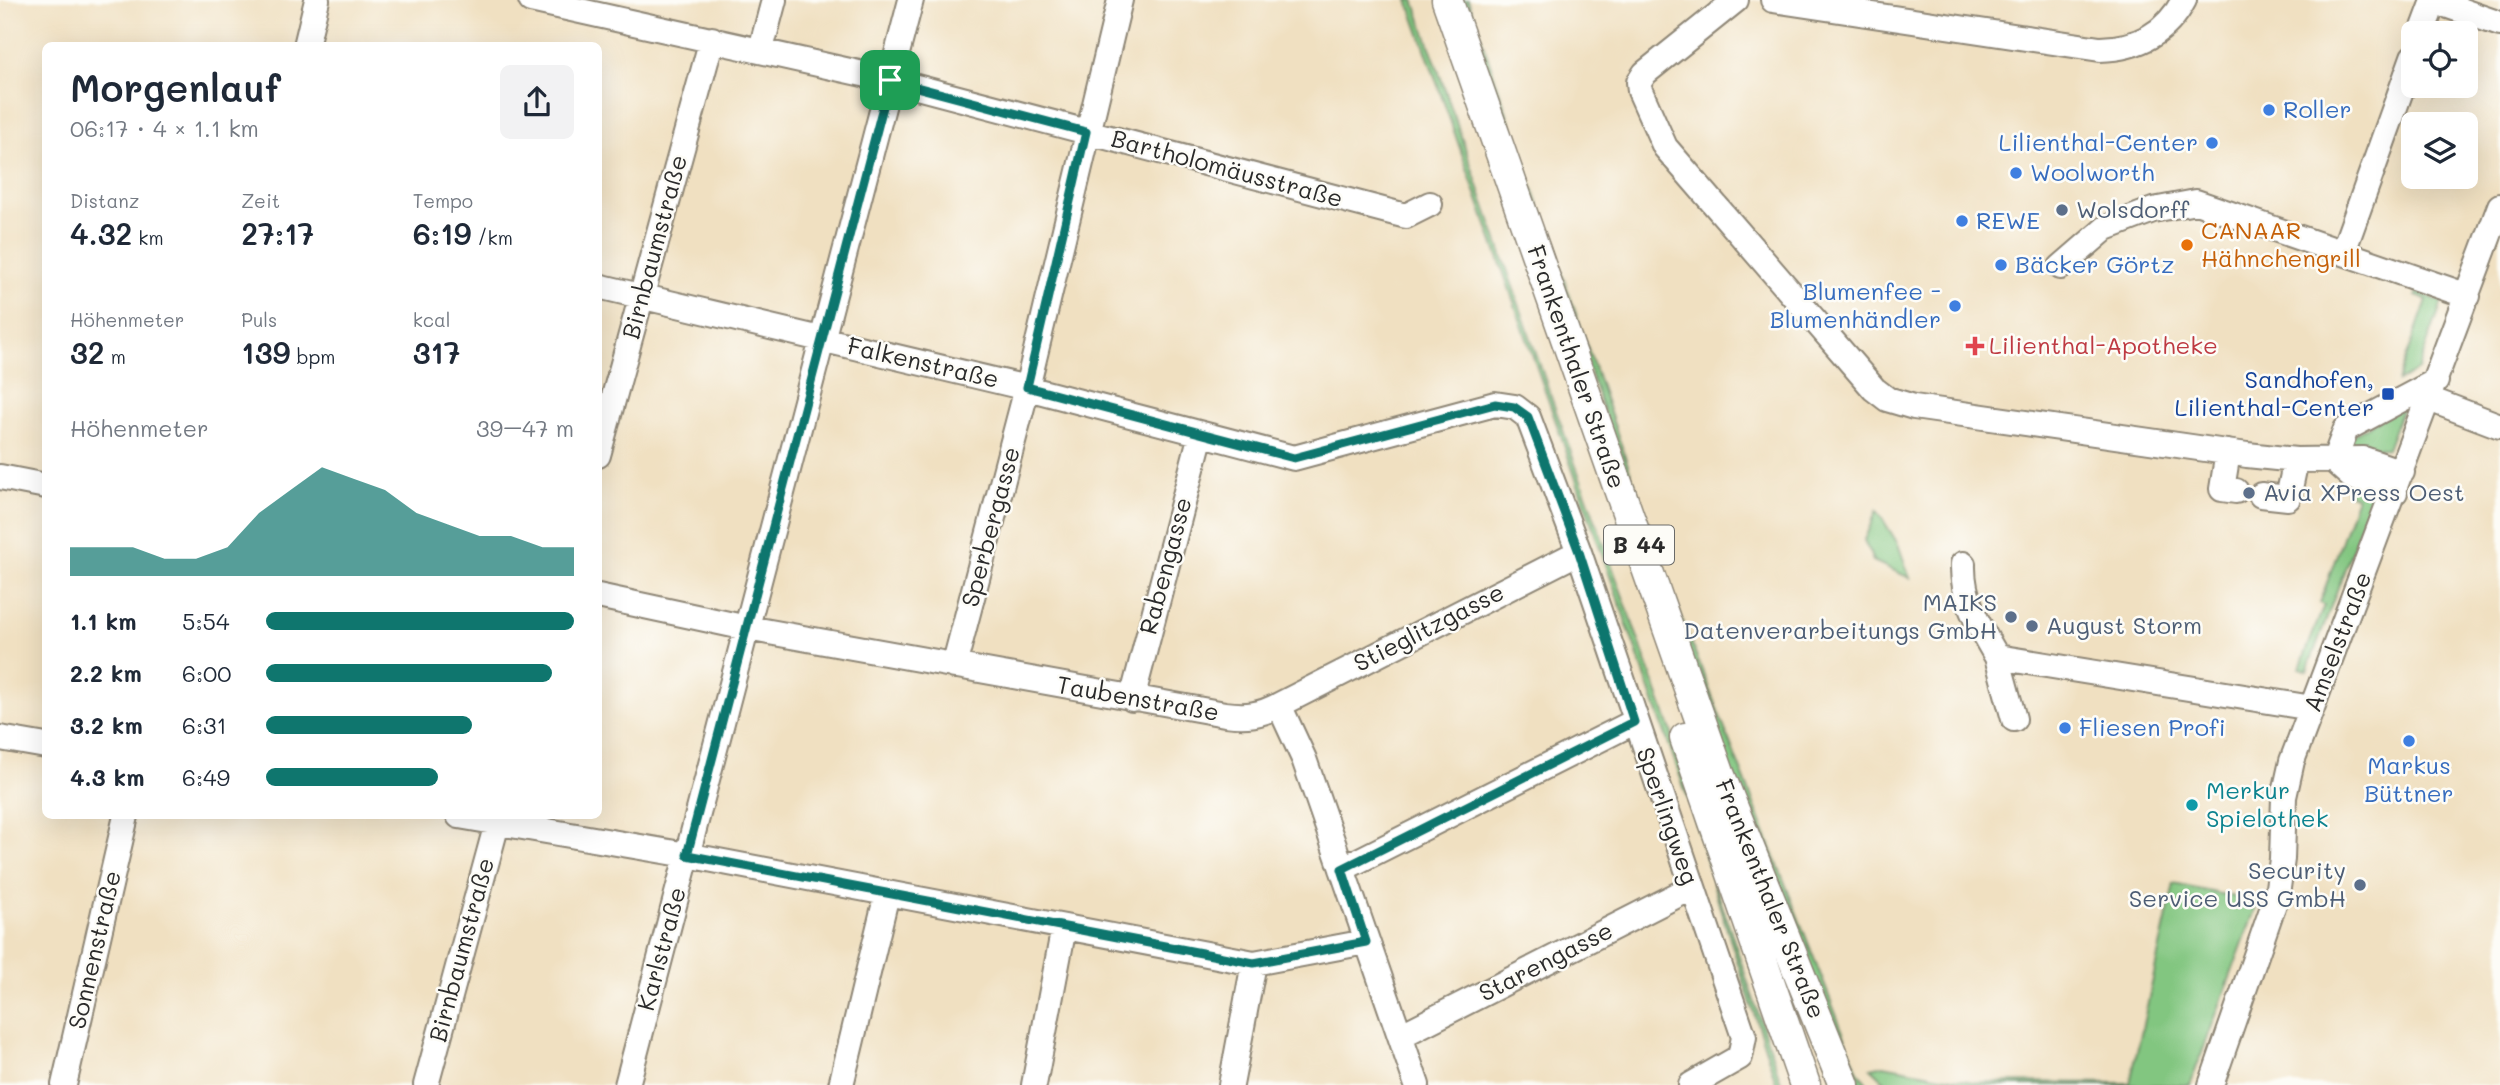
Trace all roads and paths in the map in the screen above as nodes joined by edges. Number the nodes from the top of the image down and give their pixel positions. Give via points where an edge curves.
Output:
1 (317, 0) edge
2 (774, 0) edge
3 (911, 0) edge
4 (1120, 0) edge
5 (1426, 0) edge
6 (1447, 0) edge
7 (1736, 0) edge
8 (1773, 0) edge
9 (2184, 0) edge
10 (541, 1) edge
11 (2426, 21) edge
12 (2500, 24) edge
13 (712, 39) junction
14 (307, 42) edge
15 (761, 49) junction
16 (890, 80) junction
17 (2401, 90) edge
18 (1086, 132) junction
19 (1430, 204) dead end
20 (2500, 206) edge
21 (2343, 252) junction
22 (2061, 267) dead end
23 (602, 287) edge
24 (642, 296) junction
25 (2468, 296) junction
26 (824, 340) junction
27 (1027, 387) junction
28 (2432, 390) junction
29 (1528, 417) joint
30 (2500, 426) edge
31 (1201, 434) junction
32 (602, 441) edge
33 (2228, 452) junction
34 (2296, 460) junction
35 (2334, 461) junction
36 (0, 477) edge
37 (2398, 482) junction
38 (42, 485) edge
39 (2236, 491) dead end
40 (2261, 495) dead end
41 (1579, 552) junction
42 (1964, 564) dead end
43 (602, 597) edge
44 (747, 628) junction
45 (1997, 657) junction
46 (954, 666) junction
47 (1132, 699) junction
48 (1279, 705) junction
49 (2312, 708) junction
50 (2014, 719) dead end
51 (1634, 722) junction
52 (0, 738) edge
53 (42, 745) edge
54 (125, 819) edge
55 (498, 819) edge
56 (687, 855) junction
57 (1342, 869) junction
58 (1692, 888) junction
59 (887, 894) junction
60 (1064, 927) junction
61 (1366, 942) junction
62 (1254, 963) junction
63 (1400, 1036) junction
64 (1801, 1081) edge
65 (64, 1085) edge
66 (426, 1085) edge
67 (627, 1085) edge
68 (841, 1085) edge
69 (1034, 1085) edge
70 (1231, 1085) edge
71 (1417, 1085) edge
72 (1691, 1085) edge
73 (1844, 1085) edge
74 (2211, 1085) edge

1 - 14 street
2 - 15 street
3 - 16 street, Karlstraße
4 - 18 street, Sperbergasse
5 - 64 main road, Frankenthaler Straße / B 44
6 - 73 main road, Frankenthaler Straße / B 44 via 1719,774
7 - 33 street via 1645,73 1640,91 1665,147 1874,389 1899,405
8 - 9 street via 2100,49 2131,45 2162,31
10 - 13 street, Bartholomäusstraße
11 - 12 street via 2434,1
13 - 15 street, Bartholomäusstraße
13 - 24 street, Birnbaumstraße
15 - 16 street, Bartholomäusstraße
16 - 18 street, Bartholomäusstraße
16 - 26 street, Karlstraße
17 - 21 street
18 - 19 street, Bartholomäusstraße via 1406,216
18 - 27 street, Sperbergasse
20 - 25 street, Amselstraße
21 - 22 street via 2185,201 2106,228
21 - 25 street
23 - 24 street, Falkenstraße
24 - 26 street, Falkenstraße
24 - 32 street, Birnbaumstraße
25 - 28 street, Amselstraße
26 - 27 street, Falkenstraße
26 - 44 street, Karlstraße
27 - 31 street, Falkenstraße
27 - 46 street, Sperbergasse
28 - 30 street
28 - 35 street via 2346,429
28 - 37 street, Amselstraße
29 - 31 street, Falkenstraße via 1514,407 1495,404 1294,458
29 - 41 street, Sperlingweg
31 - 47 street, Rabengasse
33 - 34 street
33 - 39 street via 2222,489
34 - 35 street
34 - 40 street via 2288,498
35 - 37 street via 2364,459
36 - 38 street
37 - 49 street, Amselstraße
41 - 48 street, Stieglitzgasse
41 - 51 street, Sperlingweg
42 - 45 street via 1962,585 1970,611
43 - 44 street, Taubenstraße
44 - 46 street, Taubenstraße
44 - 56 street, Karlstraße
45 - 49 street
45 - 50 street
46 - 47 street, Taubenstraße
47 - 48 street, Taubenstraße via 1245,717
48 - 57 street via 1304,759
49 - 74 street, Amselstraße via 2287,780 2277,895
51 - 57 street
51 - 58 street, Sperlingweg
52 - 53 street
54 - 65 street, Sonnenstraße
55 - 56 street
55 - 66 street, Birnbaumstraße
56 - 59 street
56 - 67 street, Karlstraße
57 - 61 street
58 - 63 street, Starengasse
58 - 72 street, Sperlingweg via 1744,1037 1740,1057
59 - 60 street
59 - 68 street
60 - 62 street
60 - 69 street
61 - 62 street
61 - 63 street
62 - 70 street
63 - 71 street

